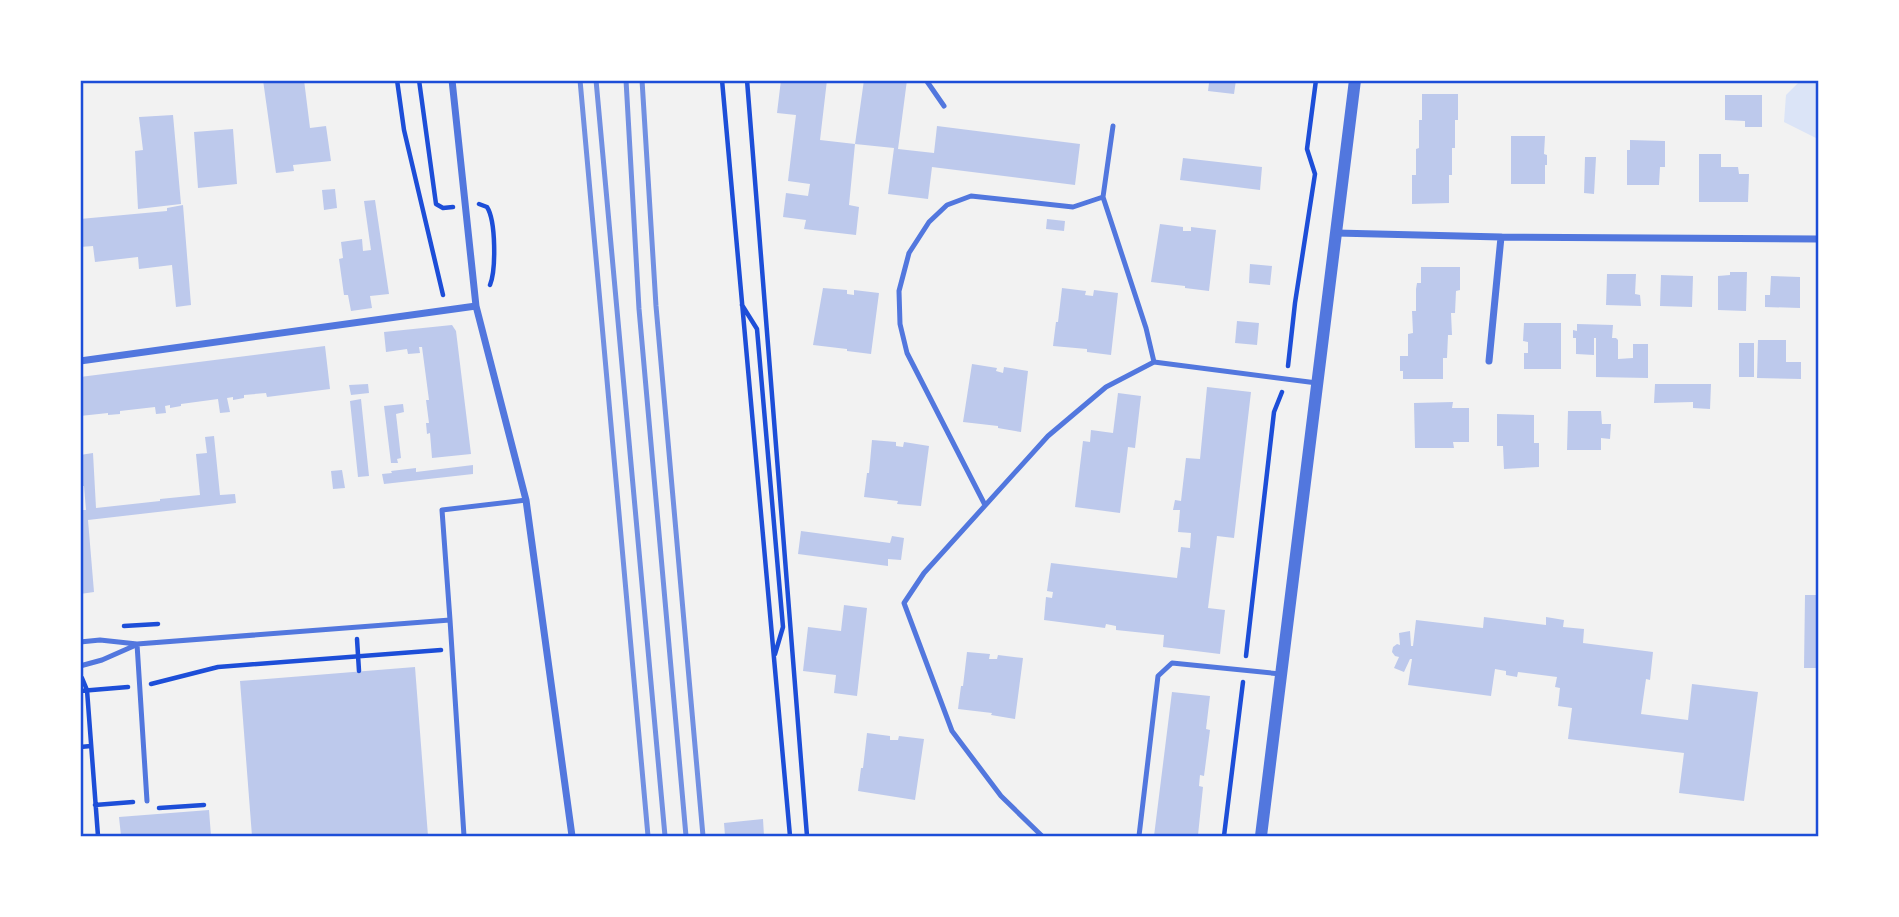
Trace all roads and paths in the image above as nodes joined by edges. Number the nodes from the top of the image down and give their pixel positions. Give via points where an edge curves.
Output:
1 (397, 80) edge
2 (419, 80) edge
3 (452, 80) edge
4 (722, 80) edge
5 (747, 80) edge
6 (926, 80) edge
7 (1317, 80) edge
8 (1355, 80) edge
9 (944, 106) dead end
10 (1113, 127) dead end
11 (1102, 197) junction
12 (481, 203) dead end
13 (452, 207) dead end
14 (1336, 233) junction
15 (1501, 237) junction
16 (1818, 239) edge
17 (742, 304) junction
18 (476, 306) junction
19 (447, 310) junction
20 (80, 360) edge
21 (1154, 362) junction
22 (1489, 362) dead end
23 (1286, 379) junction
24 (1318, 383) junction
25 (526, 500) junction
26 (985, 505) junction
27 (450, 620) junction
28 (356, 628) junction
29 (80, 642) edge
30 (138, 644) junction
31 (452, 649) junction
32 (358, 656) junction
33 (774, 656) junction
34 (80, 666) edge
35 (1244, 670) junction
36 (359, 671) dead end
37 (1281, 674) junction
38 (82, 676) edge
39 (140, 686) junction
40 (87, 690) junction
41 (80, 691) edge
42 (91, 746) junction
43 (80, 747) edge
44 (147, 801) joint
45 (96, 805) junction
46 (204, 805) dead end
47 (147, 809) dead end
48 (98, 836) edge
49 (464, 836) edge
50 (572, 836) edge
51 (790, 836) edge
52 (807, 836) edge
53 (1042, 836) edge
54 (1139, 836) edge
55 (1224, 836) edge
56 (1261, 836) edge

1 - 19 path via 404,130
2 - 13 path via 436,204
3 - 18 street
4 - 17 path
5 - 52 path
6 - 9 lane
7 - 23 path via 1307,149 1315,174
8 - 14 street
10 - 11 lane
11 - 21 lane
11 - 26 lane via 1073,207 971,196 947,205 929,222 909,253 899,291 907,353
12 - 18 path via 490,212 492,281
14 - 15 street
14 - 24 street
15 - 16 street
15 - 22 street
17 - 33 path
17 - 33 path via 757,329 783,627
18 - 19 street
18 - 25 street
19 - 20 street
21 - 23 lane
21 - 26 lane via 1106,387 1048,436
23 - 24 lane
23 - 35 path via 1274,412
24 - 37 street
25 - 27 lane via 442,510
25 - 50 street
26 - 53 lane via 924,573 904,603 952,731 1000,796
27 - 28 lane
27 - 31 lane
28 - 30 lane
28 - 32 path
29 - 30 lane
30 - 34 lane
30 - 39 lane
31 - 32 path
31 - 49 lane
32 - 36 path
32 - 39 path via 218,667
33 - 51 path
35 - 37 lane
35 - 54 lane via 1172,663 1158,676
35 - 55 path
37 - 56 street
38 - 40 path
39 - 40 path
39 - 44 lane
40 - 41 path
40 - 42 path
42 - 43 path
42 - 45 path
44 - 45 path
45 - 48 path
46 - 47 path

